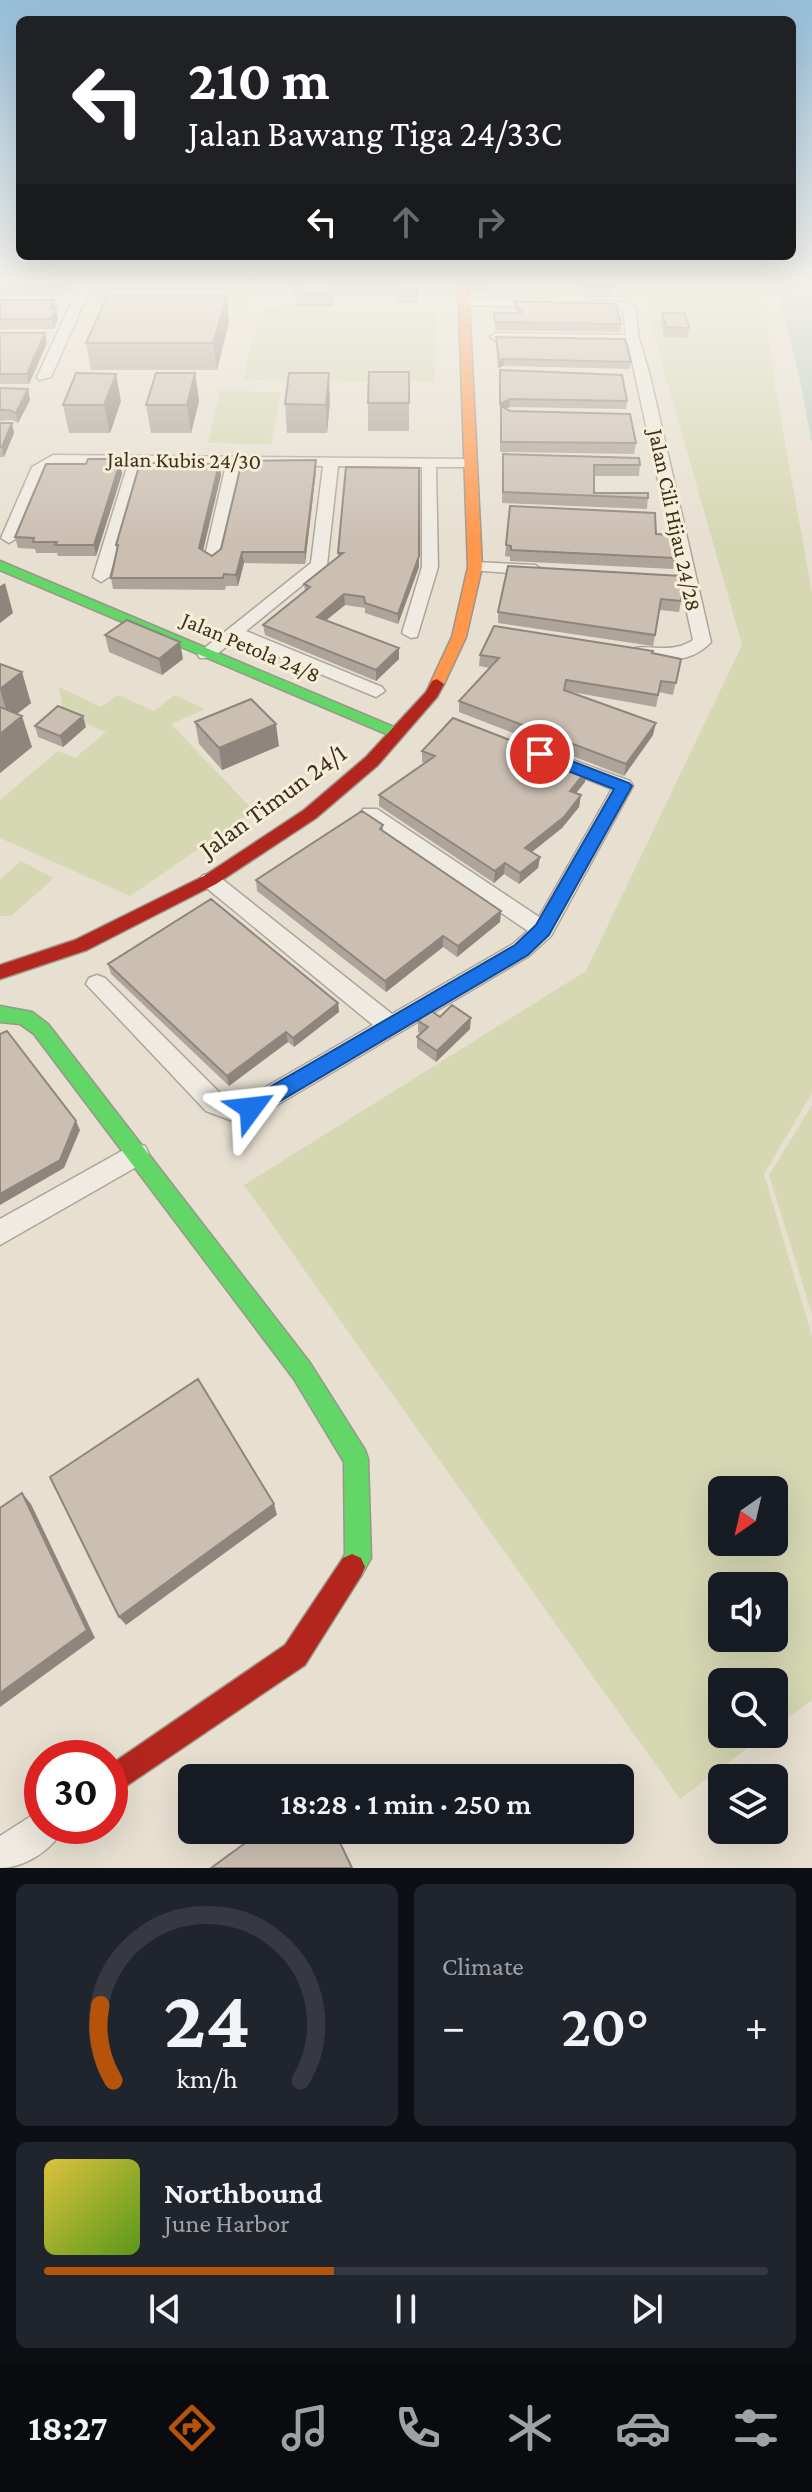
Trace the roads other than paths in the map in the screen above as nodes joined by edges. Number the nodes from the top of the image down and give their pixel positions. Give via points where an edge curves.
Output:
1 (49, 367) edge
2 (466, 367) edge
3 (641, 367) edge
4 (628, 376) dead end
5 (644, 376) junction
6 (44, 377) dead end
7 (636, 416) dead end
8 (652, 416) junction
9 (136, 460) junction
10 (234, 461) junction
11 (331, 462) junction
12 (429, 463) junction
13 (469, 463) junction
14 (9, 538) dead end
15 (212, 560) edge
16 (0, 565) edge
17 (475, 567) junction
18 (551, 570) edge
19 (101, 577) dead end
20 (234, 632) junction
21 (411, 633) dead end
22 (613, 648) edge
23 (206, 654) junction
24 (376, 691) dead end
25 (396, 733) junction
26 (540, 754) edge
27 (370, 814) edge
28 (210, 880) junction
29 (543, 930) junction
30 (0, 972) edge
31 (97, 984) dead end
32 (0, 1014) edge
33 (390, 1026) junction
34 (136, 1154) junction
35 (0, 1233) edge
36 (128, 1770) edge
37 (24, 1841) edge
38 (0, 1858) edge

1 - 6 street
2 - 13 street, Jalan Timun 24/1
3 - 5 street, Jalan Cili Hijau 24/28
4 - 5 street
5 - 8 street, Jalan Cili Hijau 24/28
7 - 8 street
8 - 22 street, Jalan Cili Hijau 24/28 via 655,462 680,577 702,642 672,657
9 - 10 street, Jalan Kubis 24/30
9 - 14 street, Jalan Kubis 24/30 via 43,462
9 - 19 street
10 - 11 street, Jalan Kubis 24/30
10 - 15 street
11 - 12 street, Jalan Kubis 24/30
11 - 20 street via 319,565
12 - 13 street, Jalan Kubis 24/30
12 - 21 street via 430,567
13 - 17 street, Jalan Timun 24/1
16 - 23 street, Jalan Petola 24/8
17 - 18 street
17 - 25 street, Jalan Timun 24/1 via 459,637 432,694
20 - 23 street
20 - 24 street
23 - 25 street, Jalan Petola 24/8
25 - 28 street, Jalan Timun 24/1 via 310,814
26 - 29 street via 623,786
27 - 29 street
28 - 30 street, Jalan Timun 24/1 via 81,945
28 - 33 street
29 - 33 street via 521,950
31 - 33 street via 215,1104 233,1110 251,1108
32 - 34 street via 25,1017 41,1029
34 - 35 street
34 - 36 street via 302,1371 356,1459 358,1558 295,1655
37 - 38 street

